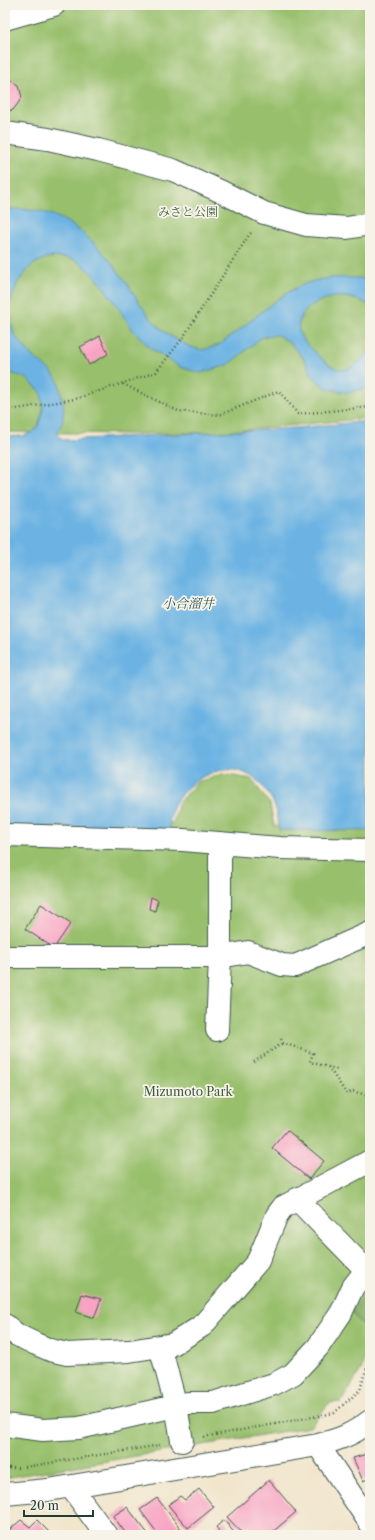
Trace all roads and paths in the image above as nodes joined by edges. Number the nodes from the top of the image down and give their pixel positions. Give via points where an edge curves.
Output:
1 (54, 5) edge
2 (5, 20) edge
3 (5, 133) edge
4 (279, 217) junction
5 (370, 224) edge
6 (122, 384) junction
7 (370, 407) edge
8 (5, 411) edge
9 (5, 835) edge
10 (220, 843) junction
11 (370, 850) edge
12 (370, 933) edge
13 (220, 956) junction
14 (5, 957) edge
15 (217, 1030) dead end
16 (281, 1039) dead end
17 (283, 1043) junction
18 (254, 1062) dead end
19 (328, 1067) junction
20 (339, 1070) dead end
21 (370, 1096) edge
22 (370, 1161) edge
23 (297, 1199) junction
24 (369, 1270) edge
25 (5, 1325) edge
26 (160, 1346) junction
27 (176, 1406) junction
28 (370, 1421) edge
29 (5, 1425) edge
30 (182, 1441) dead end
31 (318, 1445) junction
32 (71, 1487) junction
33 (5, 1494) edge
34 (370, 1523) edge
35 (106, 1535) edge

1 - 2 street
3 - 4 street via 98,150 173,170 264,213
4 - 5 street via 306,225 347,228
4 - 6 path via 249,235 182,339 156,372
6 - 7 path via 178,411 219,414 280,391 298,414
6 - 8 path via 76,399
9 - 10 street
10 - 11 street via 280,848
10 - 13 street
12 - 13 street via 296,966 282,965 248,952
13 - 14 street
13 - 15 street
16 - 17 path
17 - 18 path
17 - 19 path via 313,1053 310,1062
19 - 20 path
19 - 21 path via 347,1094 352,1091
22 - 23 street
23 - 24 street
23 - 26 street via 283,1207 277,1215 258,1261 202,1326 173,1344
24 - 27 street via 353,1287 341,1313 318,1347 293,1374 274,1384 213,1403 188,1403
25 - 26 street via 17,1335 36,1344 67,1354 129,1351
26 - 27 street
27 - 29 street via 79,1428 42,1430
27 - 30 street
28 - 31 street via 340,1439
31 - 32 street
31 - 34 street
32 - 33 street
32 - 35 street

